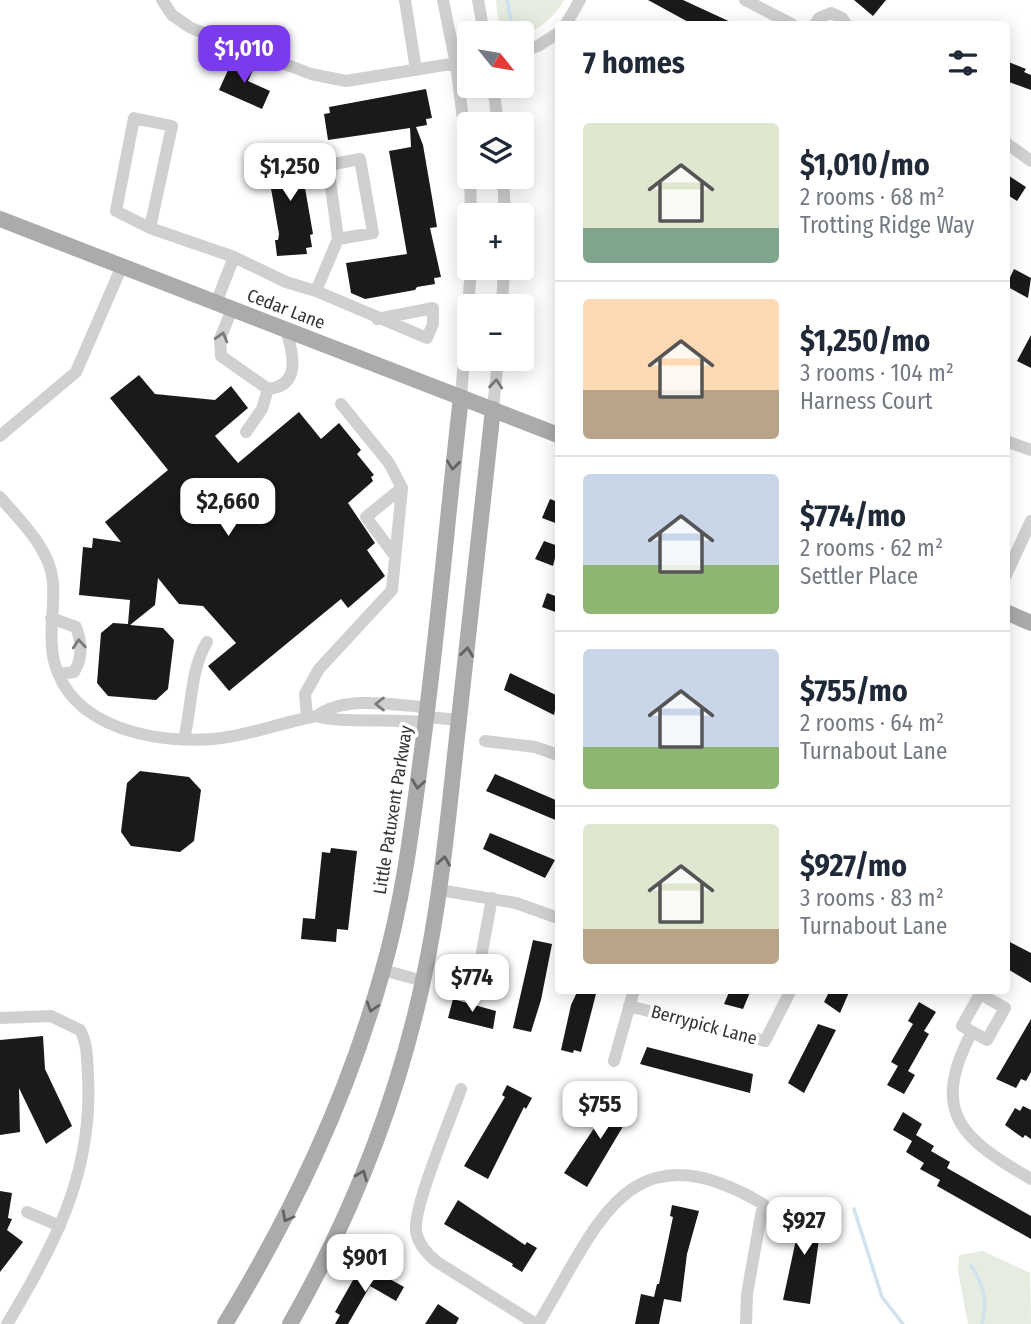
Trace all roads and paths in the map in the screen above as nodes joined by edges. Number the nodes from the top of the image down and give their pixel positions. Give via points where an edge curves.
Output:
1 (162, 0) edge
2 (405, 0) edge
3 (443, 0) edge
4 (478, 0) edge
5 (580, 0) edge
6 (745, 0) edge
7 (482, 21) edge
8 (568, 21) edge
9 (786, 21) edge
10 (817, 21) edge
11 (844, 21) edge
12 (555, 35) edge
13 (457, 46) edge
14 (534, 47) edge
15 (457, 63) edge
16 (416, 70) junction
17 (1010, 146) edge
18 (1031, 161) edge
19 (0, 219) edge
20 (150, 228) junction
21 (338, 239) junction
22 (234, 257) junction
23 (122, 266) junction
24 (470, 280) edge
25 (316, 291) junction
26 (224, 306) junction
27 (377, 319) dead end
28 (286, 330) junction
29 (497, 371) edge
30 (268, 388) junction
31 (461, 397) junction
32 (341, 404) dead end
33 (493, 409) junction
34 (246, 432) dead end
35 (555, 434) edge
36 (0, 436) edge
37 (1010, 442) edge
38 (1031, 450) edge
39 (402, 488) junction
40 (0, 497) edge
41 (1031, 521) edge
42 (1012, 546) edge
43 (396, 556) junction
44 (1010, 614) edge
45 (51, 618) junction
46 (1031, 623) edge
47 (207, 642) dead end
48 (59, 674) junction
49 (312, 716) junction
50 (427, 717) junction
51 (459, 720) junction
52 (184, 739) junction
53 (485, 741) dead end
54 (555, 754) edge
55 (440, 890) junction
56 (492, 898) junction
57 (555, 917) edge
58 (479, 968) dead end
59 (383, 970) junction
60 (423, 981) junction
61 (633, 994) edge
62 (789, 994) edge
63 (629, 1006) junction
64 (0, 1018) edge
65 (972, 1032) dead end
66 (614, 1061) dead end
67 (461, 1089) dead end
68 (1031, 1179) edge
69 (27, 1212) dead end
70 (60, 1226) junction
71 (30, 1286) junction
72 (7, 1324) edge
73 (16, 1324) edge
74 (225, 1324) edge
75 (290, 1324) edge
76 (537, 1324) edge
77 (746, 1324) edge

1 - 16 street via 172,15 191,28 310,74 346,81
2 - 16 street
3 - 13 street
4 - 7 street
5 - 8 street
6 - 9 street
10 - 11 street via 831,13
12 - 14 street
15 - 16 street
17 - 18 street
19 - 23 main road, Cedar Lane
20 - 20 street via 172,126 134,118 116,211
20 - 22 street
21 - 21 street via 373,233 360,159 328,165
21 - 25 street
22 - 25 street
22 - 26 street
23 - 26 main road, Cedar Lane
23 - 36 street via 76,372
24 - 31 street, Little Patuxent Parkway
25 - 27 street
26 - 28 main road, Cedar Lane
30 -> 26 street via 220,356
28 - 30 street via 292,373 285,383
28 - 31 main road, Cedar Lane
33 -> 29 street
30 - 34 street via 262,409
31 - 33 main road, Cedar Lane
31 -> 50 main road, Little Patuxent Parkway
32 - 39 street via 389,463
33 - 35 main road, Cedar Lane
51 -> 33 main road
37 - 38 street
39 - 43 street
39 - 43 street via 366,517
40 - 45 street via 34,537 45,558 53,580
41 - 42 street
43 - 49 street via 392,590 324,661 310,683 304,706
44 - 46 main road
45 - 48 street
48 -> 45 street via 74,672 79,664 80,639 76,627
47 - 52 street via 197,658
48 - 52 street via 75,698 103,721 145,735
49 - 50 street via 326,721 420,722
49 - 52 street via 233,736
50 - 51 street
50 -> 59 main road, Little Patuxent Parkway via 409,846
55 -> 51 main road
53 - 54 street
55 - 56 street
55 - 60 main road
56 - 57 street
56 - 58 street
59 - 60 street
59 -> 74 main road, Little Patuxent Parkway via 347,1084 313,1164
75 -> 60 main road via 325,1260 374,1145
61 - 63 street
62 - 63 street, Berrypick Lane via 765,1041
63 - 66 street
64 - 70 street via 59,1018 83,1035 89,1091 85,1148 73,1197
65 - 68 street via 956,1068 956,1111 985,1152
67 - 76 street via 418,1210 416,1233 437,1262
69 - 70 street
70 - 71 street
71 - 72 street
71 - 73 street
76 - 77 street via 605,1213 643,1181 676,1174 709,1178 763,1204

